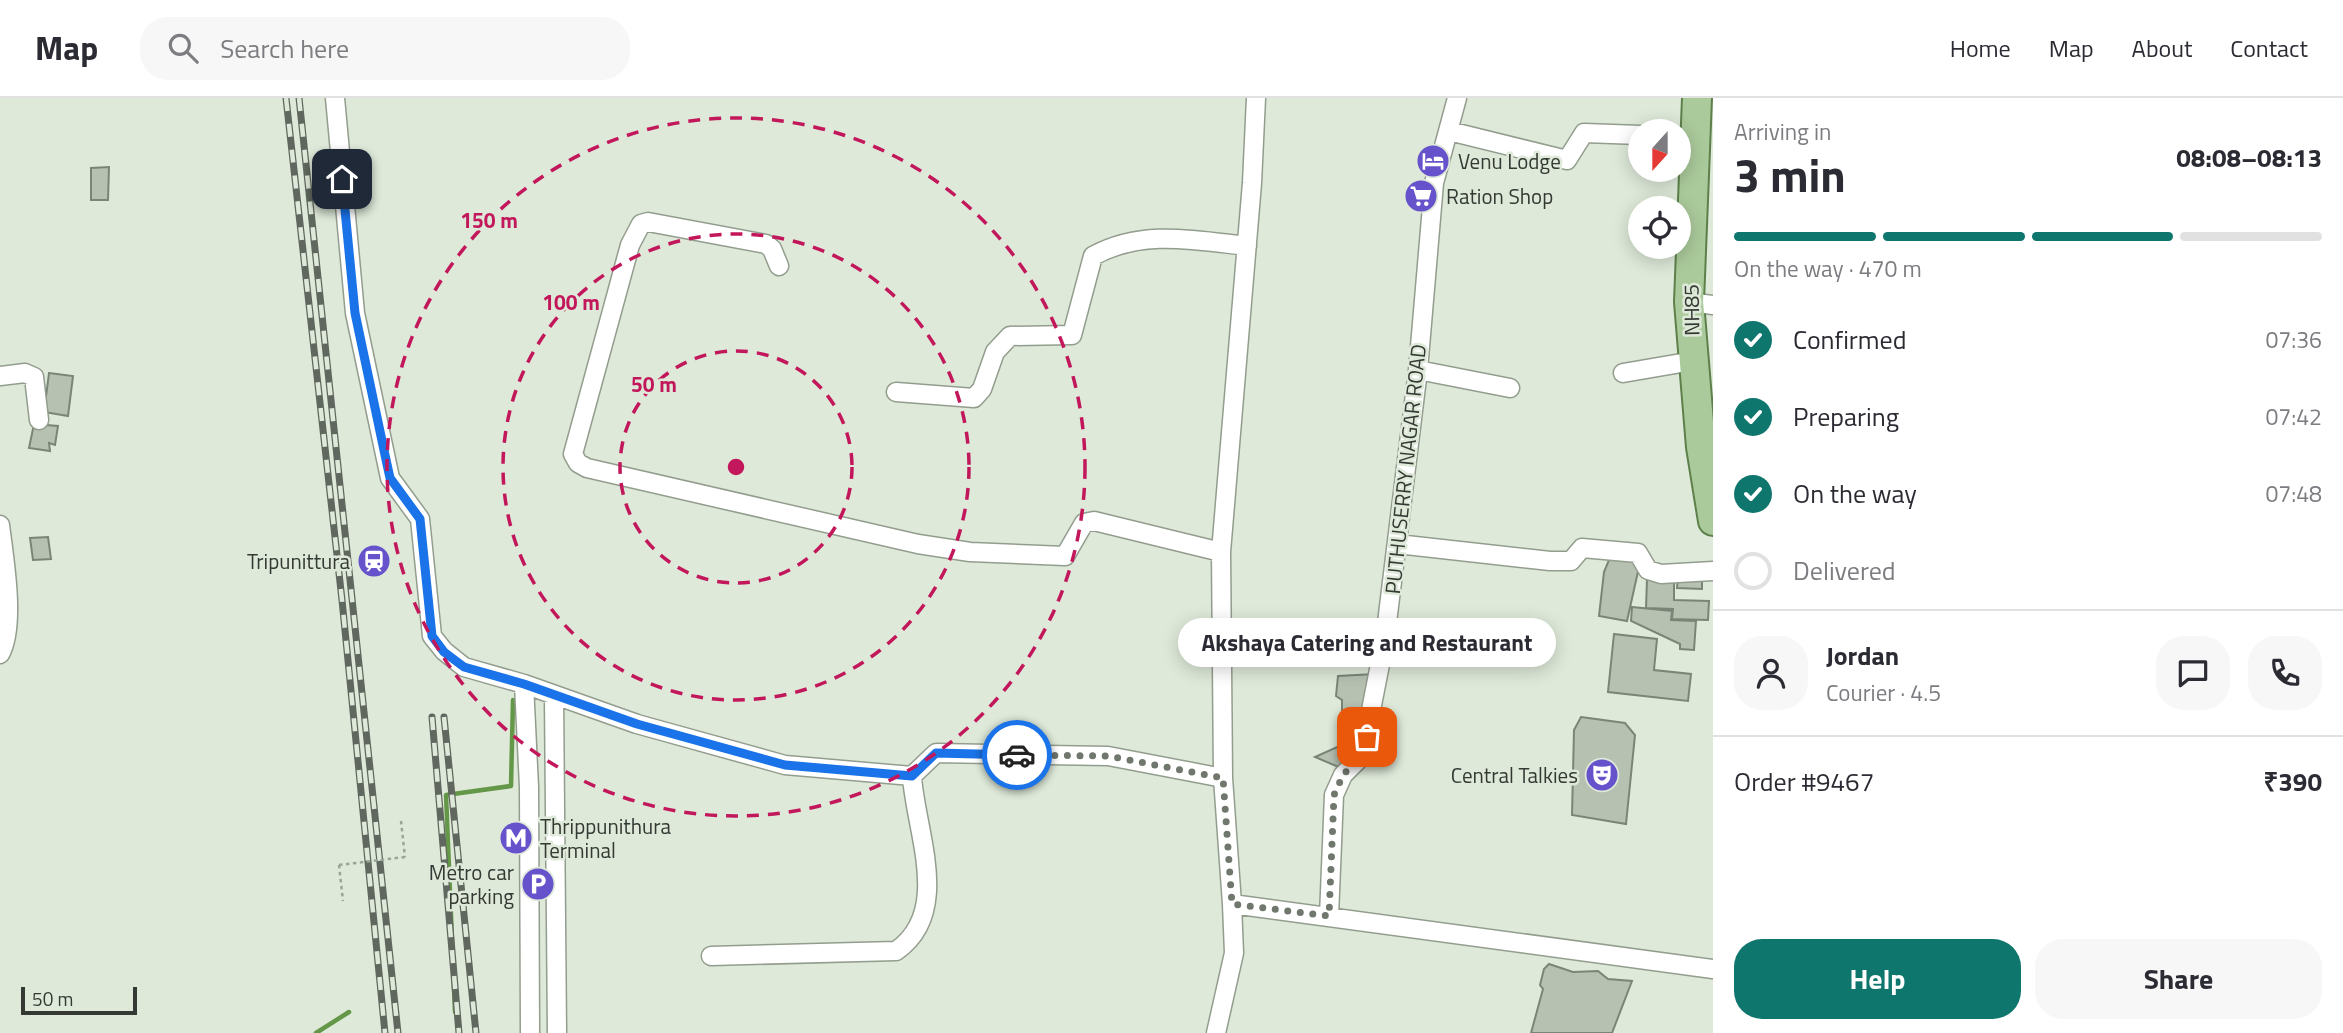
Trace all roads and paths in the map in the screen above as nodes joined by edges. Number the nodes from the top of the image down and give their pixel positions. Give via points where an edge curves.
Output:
1 (335, 98) edge
2 (1256, 98) edge
3 (1457, 98) edge
4 (1697, 98) edge
5 (1691, 121) edge
6 (1449, 131) junction
7 (1628, 135) edge
8 (1691, 182) edge
9 (1247, 246) junction
10 (779, 266) dead end
11 (1701, 303) edge
12 (1693, 361) junction
13 (1418, 370) junction
14 (1623, 373) dead end
15 (0, 376) edge
16 (1510, 388) dead end
17 (896, 392) dead end
18 (39, 420) dead end
19 (1713, 521) edge
20 (0, 525) edge
21 (1397, 544) junction
22 (1221, 552) junction
23 (1713, 571) edge
24 (0, 654) edge
25 (524, 684) junction
26 (554, 697) junction
27 (912, 776) junction
28 (1223, 778) junction
29 (401, 821) dead end
30 (343, 901) dead end
31 (1232, 904) junction
32 (1329, 916) junction
33 (710, 957) dead end
34 (1713, 969) edge
35 (530, 1033) edge
36 (557, 1033) edge
37 (1216, 1033) edge

1 - 25 street via 355,313 390,478 420,519 432,636 464,667
2 - 9 street
3 - 6 street, PUTHUSERRY NAGAR ROAD
4 - 5 main road, NH85 / NH85
6 - 7 street via 1567,160 1584,133
6 - 13 street, PUTHUSERRY NAGAR ROAD via 1434,183
8 - 11 main road, NH85 / NH85
9 - 17 street via 1163,236 1107,249 1093,256 1072,335 1010,336 995,352 982,389 974,398
9 - 22 street
10 - 22 street via 766,244 641,224 630,246 573,454 578,463 970,552 1065,556 1084,523 1094,521
11 - 12 main road, NH85 / NH85
12 - 14 street
12 - 19 main road, NH85 / NH85
13 - 16 street
13 - 21 street, PUTHUSERRY NAGAR ROAD
15 - 18 street via 25,373 34,377
20 - 24 street via 7,628
21 - 23 street via 1550,562 1571,561 1582,548 1612,548 1638,553 1648,570 1661,574
21 - 32 street, PUTHUSERRY NAGAR ROAD via 1385,639 1362,755 1343,775 1334,795
22 - 28 street
25 - 26 street
25 - 35 street
26 - 27 street via 785,765
26 - 36 street
27 - 28 street via 936,753 1108,756
27 - 33 street via 929,870 924,906 908,943 896,951
28 - 31 street
29 - 30 path, bridge via 405,857 339,865
31 - 32 street
31 - 37 street via 1234,953
32 - 34 street

